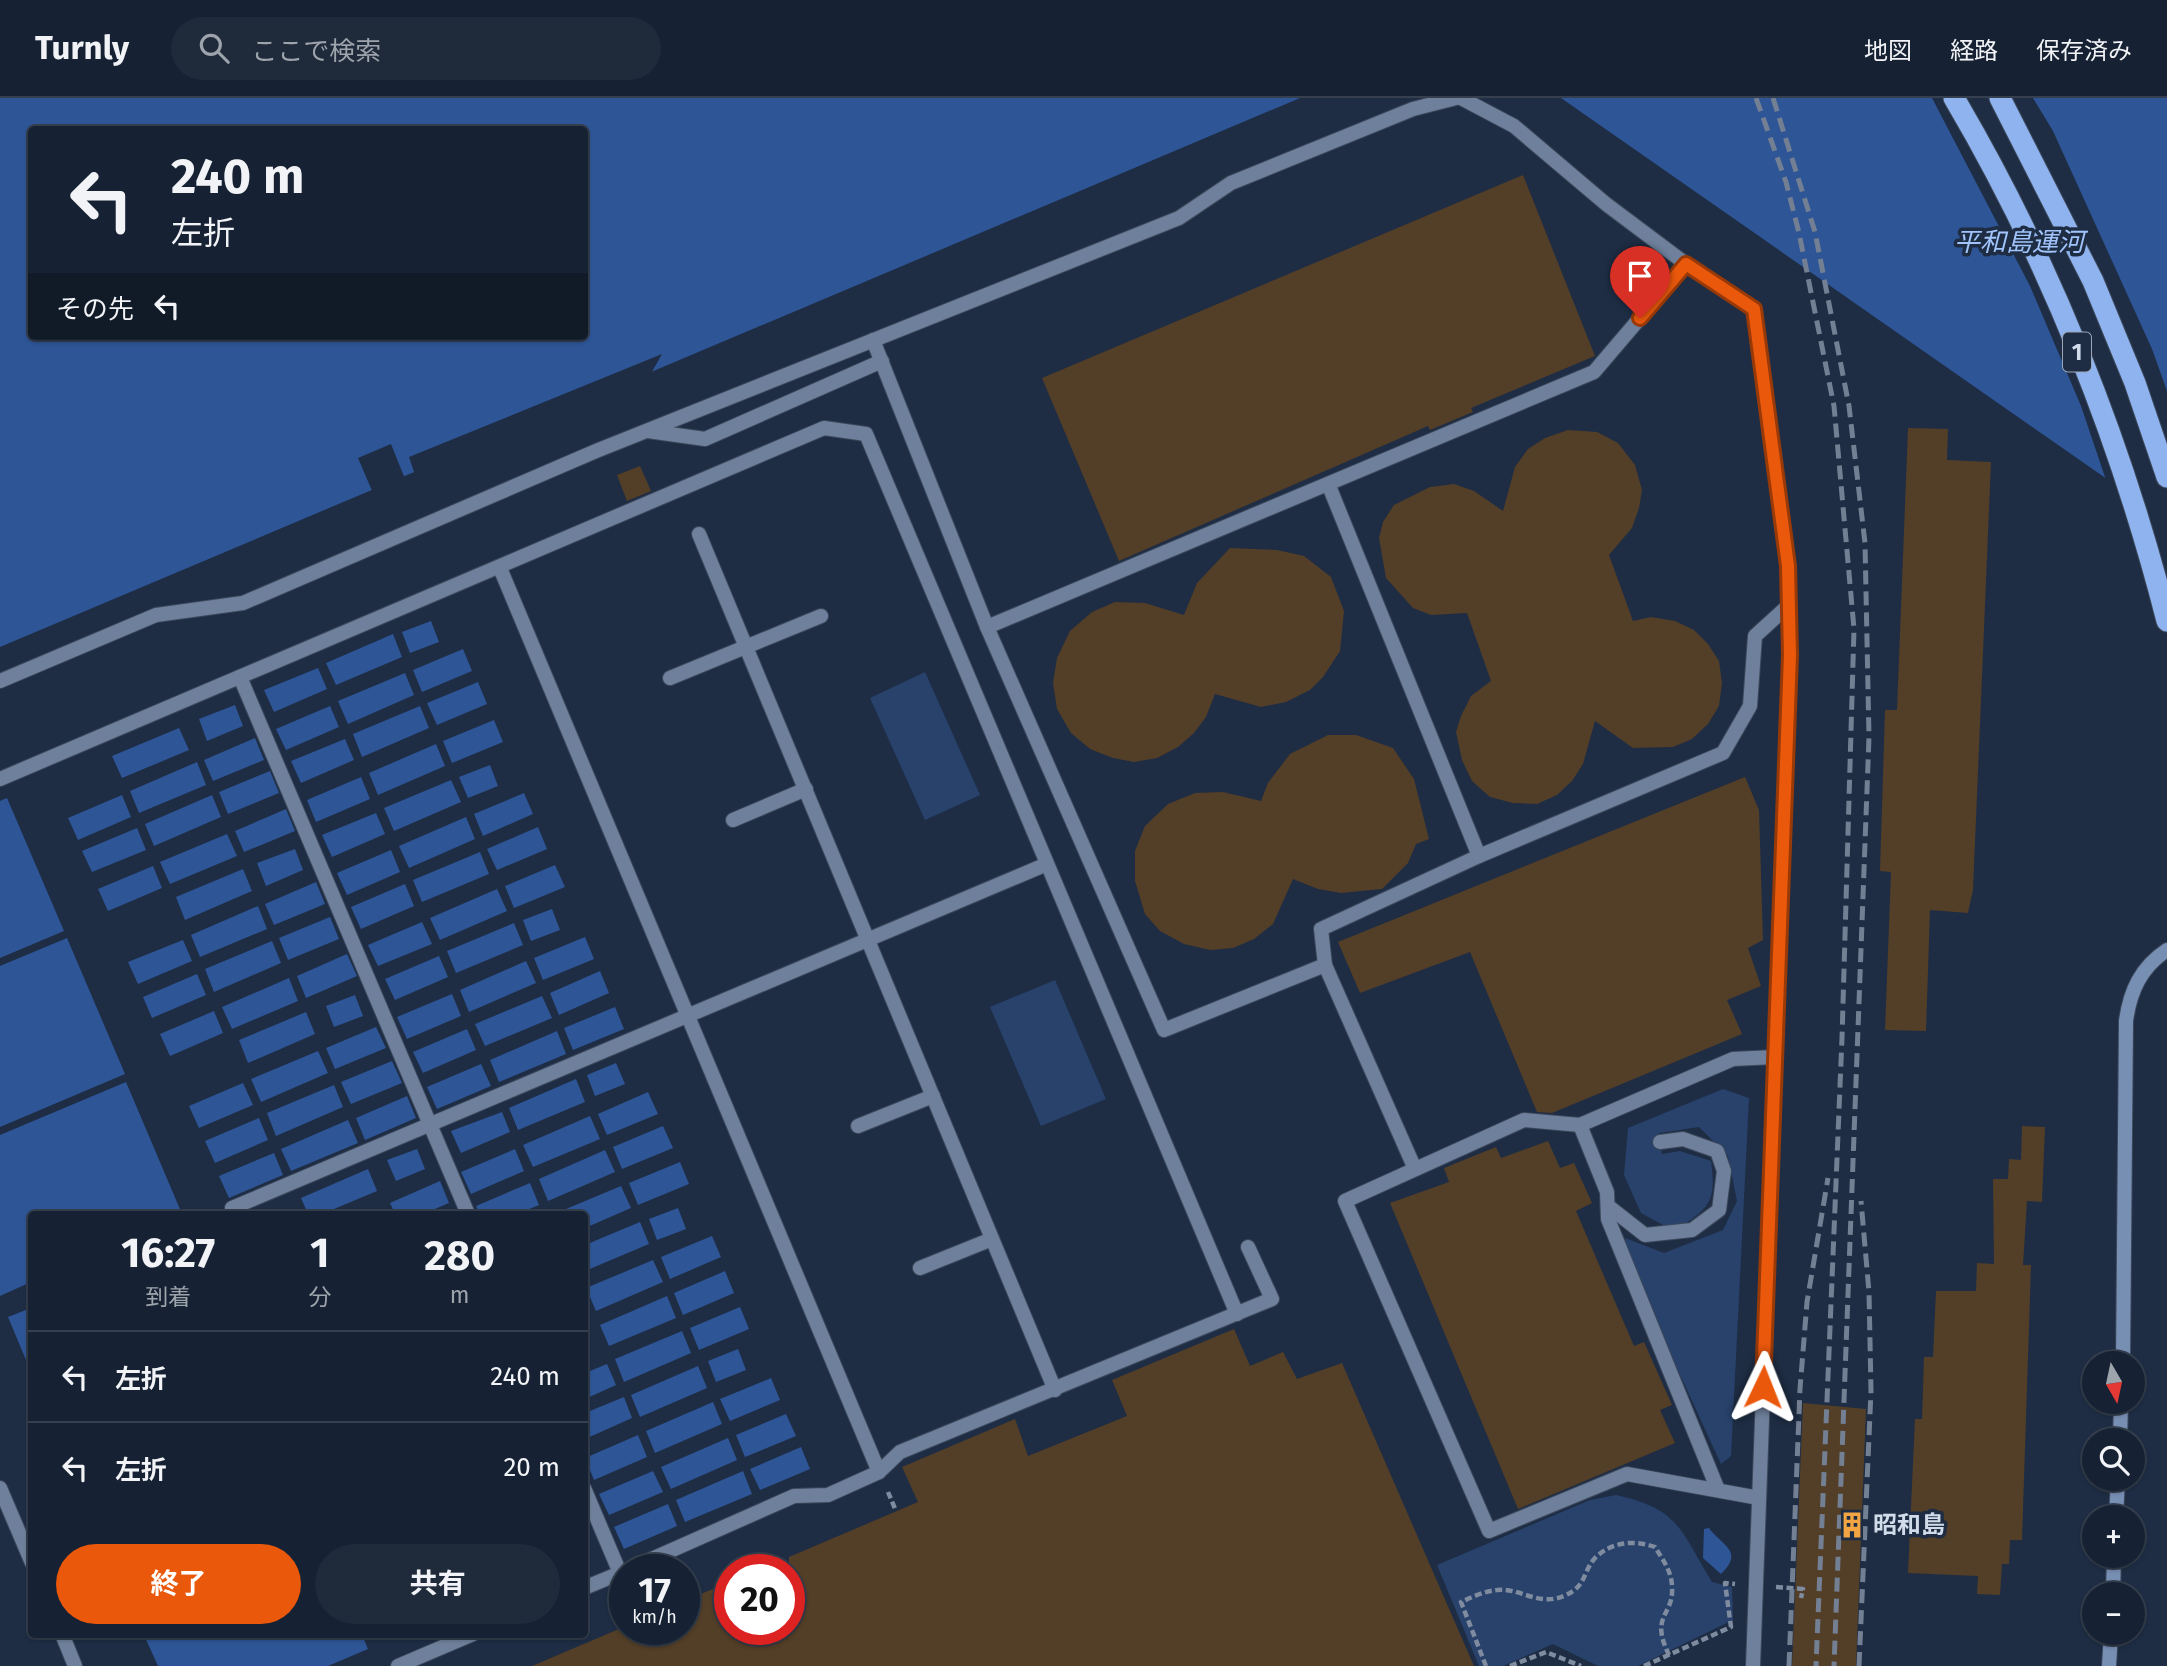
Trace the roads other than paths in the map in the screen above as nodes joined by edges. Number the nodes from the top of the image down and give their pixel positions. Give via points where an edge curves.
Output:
1 (1455, 98) edge
2 (1461, 98) edge
3 (1954, 98) edge
4 (2000, 98) edge
5 (1686, 264) junction
6 (873, 340) junction
7 (881, 361) junction
8 (645, 431) junction
9 (2167, 477) edge
10 (1329, 486) junction
11 (699, 534) dead end
12 (500, 568) junction
13 (1789, 605) junction
14 (821, 616) dead end
15 (2167, 621) edge
16 (987, 627) junction
17 (746, 647) junction
18 (240, 677) junction
19 (670, 678) dead end
20 (0, 681) edge
21 (0, 779) edge
22 (806, 789) junction
23 (733, 820) dead end
24 (1479, 856) junction
25 (1047, 864) junction
26 (868, 939) junction
27 (2167, 950) edge
28 (1325, 965) junction
29 (688, 1015) junction
30 (1776, 1057) junction
31 (933, 1096) junction
32 (430, 1125) junction
33 (1580, 1125) junction
34 (858, 1126) dead end
35 (1660, 1142) dead end
36 (1415, 1169) junction
37 (1608, 1206) junction
38 (232, 1208) dead end
39 (467, 1211) edge
40 (992, 1239) junction
41 (1248, 1247) dead end
42 (920, 1268) dead end
43 (1237, 1314) junction
44 (2123, 1351) edge
45 (1055, 1390) junction
46 (879, 1472) junction
47 (0, 1488) edge
48 (1718, 1490) junction
49 (588, 1496) edge
50 (1759, 1498) junction
51 (28, 1554) edge
52 (616, 1554) edge
53 (663, 1554) edge
54 (609, 1577) edge
55 (588, 1586) edge
56 (64, 1638) edge
57 (464, 1638) edge
58 (2110, 1645) edge
59 (75, 1666) edge
60 (398, 1666) edge
61 (1753, 1666) edge
62 (2109, 1666) edge

1 - 6 lane via 1413,109 1231,183 1180,218
2 - 5 lane via 1514,126
3 - 15 highway, 1 via 2053,293 2096,398
4 - 9 highway, 1 via 2093,281
5 - 10 lane via 1594,372
5 - 13 lane via 1754,309 1788,566
6 - 7 lane
6 - 8 lane
7 - 8 lane via 705,439
7 - 16 lane
8 - 20 lane via 243,603 156,615
10 - 16 lane
10 - 24 lane
11 - 17 lane
12 - 18 lane
12 - 25 lane via 824,428 866,434
12 - 29 lane
13 - 24 lane via 1755,636 1750,706 1723,753
13 - 30 lane
14 - 17 lane
16 - 28 lane via 1164,1030
17 - 19 lane
17 - 22 lane
18 - 21 lane
18 - 32 lane
22 - 23 lane
22 - 26 lane
24 - 28 lane via 1321,929
25 - 26 lane
25 - 43 lane
26 - 29 lane
26 - 31 lane
27 - 44 street via 2138,978 2126,1021
28 - 36 lane
29 - 32 lane
29 - 46 lane
30 - 33 lane via 1733,1059
30 - 50 lane
31 - 34 lane
31 - 40 lane
32 - 38 lane
32 - 39 lane
33 - 36 lane via 1524,1120
33 - 37 lane via 1607,1192
35 - 37 lane via 1683,1139 1717,1151 1724,1171 1719,1210 1692,1230 1645,1235
36 - 48 lane via 1345,1200 1489,1531 1627,1474
37 - 48 lane via 1608,1219
40 - 42 lane
40 - 45 lane
41 - 43 lane via 1272,1299
43 - 45 lane
45 - 46 lane via 900,1452
46 - 53 lane via 828,1494 794,1496
47 - 51 lane
48 - 50 lane
49 - 52 lane
50 - 61 lane
54 - 55 lane
56 - 59 lane
57 - 60 lane
58 - 62 street

